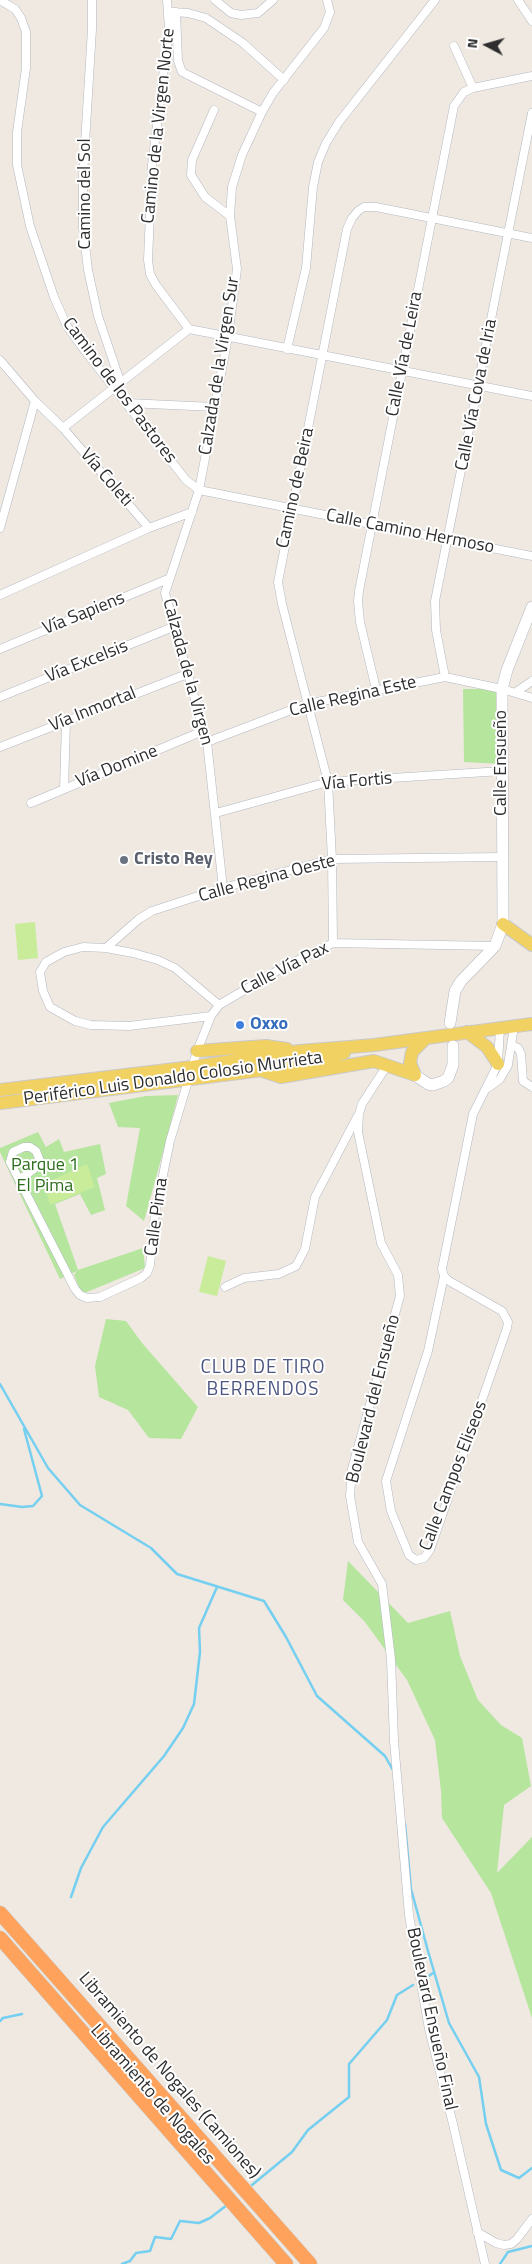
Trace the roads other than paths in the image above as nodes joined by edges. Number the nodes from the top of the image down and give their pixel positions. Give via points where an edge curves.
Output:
1 (0, 0) edge
2 (92, 0) edge
3 (168, 0) edge
4 (215, 0) edge
5 (273, 0) edge
6 (327, 0) edge
7 (435, 0) edge
8 (518, 0) edge
9 (172, 12) junction
10 (532, 21) edge
11 (454, 46) dead end
12 (532, 76) edge
13 (284, 80) junction
14 (473, 88) junction
15 (214, 110) dead end
16 (262, 112) junction
17 (532, 113) edge
18 (230, 216) junction
19 (432, 218) junction
20 (508, 234) junction
21 (532, 238) edge
22 (189, 329) junction
23 (228, 337) junction
24 (287, 349) junction
25 (323, 356) junction
26 (0, 360) edge
27 (401, 369) junction
28 (479, 385) junction
29 (119, 386) junction
30 (532, 396) edge
31 (36, 401) junction
32 (127, 403) junction
33 (215, 407) junction
34 (63, 428) junction
35 (199, 490) junction
36 (292, 509) junction
37 (192, 512) junction
38 (372, 524) junction
39 (0, 528) edge
40 (149, 528) junction
41 (449, 540) junction
42 (532, 556) edge
43 (168, 579) junction
44 (0, 595) edge
45 (532, 607) edge
46 (173, 627) junction
47 (0, 649) edge
48 (187, 674) junction
49 (446, 677) junction
50 (532, 681) edge
51 (376, 689) junction
52 (502, 689) junction
53 (516, 692) junction
54 (0, 697) edge
55 (532, 698) edge
56 (308, 704) junction
57 (66, 721) junction
58 (204, 731) junction
59 (207, 742) junction
60 (0, 747) edge
61 (502, 772) junction
62 (328, 782) junction
63 (64, 789) junction
64 (31, 803) dead end
65 (216, 813) junction
66 (502, 857) junction
67 (332, 859) junction
68 (223, 888) junction
69 (503, 924) junction
70 (333, 943) junction
71 (532, 945) edge
72 (495, 946) junction
73 (106, 948) junction
74 (219, 1005) junction
75 (211, 1016) junction
76 (450, 1023) dead end
77 (532, 1024) edge
78 (514, 1026) junction
79 (500, 1028) junction
80 (467, 1032) junction
81 (426, 1038) junction
82 (374, 1045) junction
83 (512, 1045) junction
84 (453, 1046) dead end
85 (197, 1051) junction
86 (300, 1051) junction
87 (388, 1064) junction
88 (302, 1065) junction
89 (192, 1067) junction
90 (261, 1070) junction
91 (498, 1072) junction
92 (415, 1075) junction
93 (189, 1080) junction
94 (532, 1087) edge
95 (0, 1090) edge
96 (0, 1103) edge
97 (359, 1114) junction
98 (19, 1180) junction
99 (444, 1276) junction
100 (225, 1287) dead end
101 (394, 1741) joint
102 (0, 1912) edge
103 (0, 1923) edge
104 (0, 1938) edge
105 (0, 1950) edge
106 (532, 2219) edge
107 (478, 2232) junction
108 (276, 2264) edge
109 (286, 2264) edge
110 (301, 2264) edge
111 (310, 2264) edge
112 (485, 2264) edge

1 - 29 street, Camino de los Pastores via 15,9 26,32 25,87 16,151 30,226 61,314 82,347
2 - 29 street, Camino del Sol via 83,228 94,299
3 - 9 street, Camino de la Virgen Norte
4 - 5 street via 231,13 241,15 258,13
6 - 13 street, Calzada de la Virgen Sur via 330,12 324,28
7 - 24 street via 326,143 313,187 306,268
8 - 10 street
9 - 13 street via 206,18 243,43
9 - 16 street via 182,72
9 - 22 street, Camino de la Virgen Norte via 152,165 148,260 156,285
11 - 14 street
12 - 14 street
13 - 16 street, Calzada de la Virgen Sur
14 - 19 street, Calle Vía de Leira via 464,92 454,106
15 - 18 street via 192,160 191,175 205,197
16 - 18 street, Calzada de la Virgen Sur via 242,154 232,188
17 - 20 street, Calle Vía Cova de Iria
18 - 23 street, Calzada de la Virgen Sur via 237,269
19 - 20 street, Camino de Beira
19 - 25 street, Camino de Beira via 364,207 352,218 347,229
19 - 27 street, Calle Vía de Leira
20 - 21 street, Camino de Beira
20 - 28 street, Calle Vía Cova de Iria
22 - 23 street
22 - 29 street
23 - 24 street
23 - 33 street, Calzada de la Virgen Sur
24 - 25 street
25 - 27 street
25 - 36 street, Camino de Beira
26 - 31 street, Vía Coleti
27 - 28 street
27 - 38 street, Calle Vía de Leira
28 - 30 street
28 - 41 street, Calle Vía Cova de Iria
29 - 32 street, Camino de los Pastores
29 - 34 street
31 - 34 street, Vía Coleti
31 - 39 street
32 - 33 street
32 - 35 street, Camino de los Pastores via 186,480
33 - 35 street, Calzada de la Virgen Sur
34 - 40 street, Vía Coleti
35 - 36 street, Calle Camino Hermoso
35 - 37 street, Calzada de la Virgen
36 - 38 street, Calle Camino Hermoso
36 - 56 street, Camino de Beira via 279,573 279,592
37 - 40 street
37 - 43 street, Calzada de la Virgen
38 - 41 street, Calle Camino Hermoso
38 - 51 street, Calle Vía de Leira via 358,601
40 - 44 street
41 - 42 street, Calle Camino Hermoso
41 - 49 street, Calle Vía Cova de Iria via 435,601
43 - 46 street, Calzada de la Virgen via 165,598
43 - 47 street, Vía Sapiens
45 - 52 street, Calle Ensueño
46 - 48 street, Calzada de la Virgen
46 - 54 street, Vía Excelsis
48 - 57 street, Vía Inmortal
48 - 58 street, Calzada de la Virgen
49 - 51 street, Calle Regina Este
49 - 52 street, Calle Regina Este
50 - 53 street
51 - 56 street, Calle Regina Este
52 - 53 street, Calle Regina Este
52 - 61 street, Calle Ensueño
53 - 55 street, Calle Regina Este
56 - 59 street, Calle Regina Este
56 - 62 street, Camino de Beira
57 - 60 street, Vía Inmortal
57 - 63 street
58 - 59 street, Calzada de la Virgen
58 - 63 street, Vía Domine
59 - 65 street, Calzada de la Virgen
61 - 62 street, Vía Fortis
61 - 66 street, Calle Ensueño
62 - 65 street, Vía Fortis
62 - 67 street, Camino de Beira
63 - 64 street, Vía Domine
65 - 68 street, Calzada de la Virgen
66 - 67 street, Calle Regina Oeste
66 - 69 street, Calle Ensueño
67 - 68 street, Calle Regina Oeste
67 - 70 street, Camino de Beira
68 - 73 street, Calle Regina Oeste via 145,914
69 - 71 main road
69 - 72 street
70 - 72 street, Calle Vía Pax
70 - 74 street, Calle Vía Pax
72 - 76 street via 455,991
73 - 74 street via 150,958 175,968
73 - 75 street via 83,947 64,952 42,966 43,991 50,1007 75,1021 109,1026
74 - 75 street, Calle Vía Pax
75 - 85 street, Calle Vía Pax
77 - 78 main road, Periférico Luis Donaldo Colosio Murrieta
78 - 79 main road, Periférico Luis Donaldo Colosio Murrieta
78 - 83 street, Calle Campos Eliseos
79 - 80 main road, Periférico Luis Donaldo Colosio Murrieta
79 - 91 street
80 - 81 main road, Periférico Luis Donaldo Colosio Murrieta
80 - 91 main road via 487,1048
81 - 82 main road, Periférico Luis Donaldo Colosio Murrieta
81 - 92 main road via 412,1052 410,1063
82 - 86 main road, Periférico Luis Donaldo Colosio Murrieta
82 - 88 main road, Periférico Luis Donaldo Colosio Murrieta
83 - 91 street, Calle Campos Eliseos via 508,1065
83 - 94 street via 521,1054 523,1081
84 - 92 street via 453,1065 448,1078 433,1086
85 - 86 main road via 266,1046
85 - 89 street, Calle Vía Pax
86 - 88 main road
86 - 89 main road, Periférico Luis Donaldo Colosio Murrieta
87 - 90 main road via 368,1061 281,1077
87 - 92 main road
87 - 97 street, Boulevard del Ensueño
88 - 90 main road, Periférico Luis Donaldo Colosio Murrieta
89 - 93 street, Calle Vía Pax
89 - 95 main road, Periférico Luis Donaldo Colosio Murrieta
90 - 93 main road, Periférico Luis Donaldo Colosio Murrieta
91 - 99 street, Calle Campos Eliseos via 484,1091 471,1123 442,1261
93 - 96 main road, Periférico Luis Donaldo Colosio Murrieta
93 - 98 street, Calle Pima via 161,1178 150,1265 141,1278 93,1299 80,1294
97 - 100 street via 316,1197 305,1249 296,1266 279,1274 244,1278
97 - 101 street, Boulevard del Ensueño via 358,1132 381,1243 398,1275 400,1286 352,1469 350,1496 358,1542 382,1584 391,1659
98 - 98 street, Calle Pima via 10,1157 19,1148 30,1147 36,1150 40,1162
99 - 99 street, Calle Campos Eliseos via 428,1351 386,1481 391,1511 410,1555 416,1560 424,1558 430,1550 508,1322 502,1310
101 - 107 street, Boulevard Ensueño Final via 405,1879 417,1969
102 - 111 highway, Libramiento de Nogales (Camiones)
103 - 110 highway
104 - 109 highway, Libramiento de Nogales
105 - 108 highway, Libramiento de Nogales
106 - 107 street via 511,2244 496,2243
107 - 112 street, Boulevard Ensueño Final

